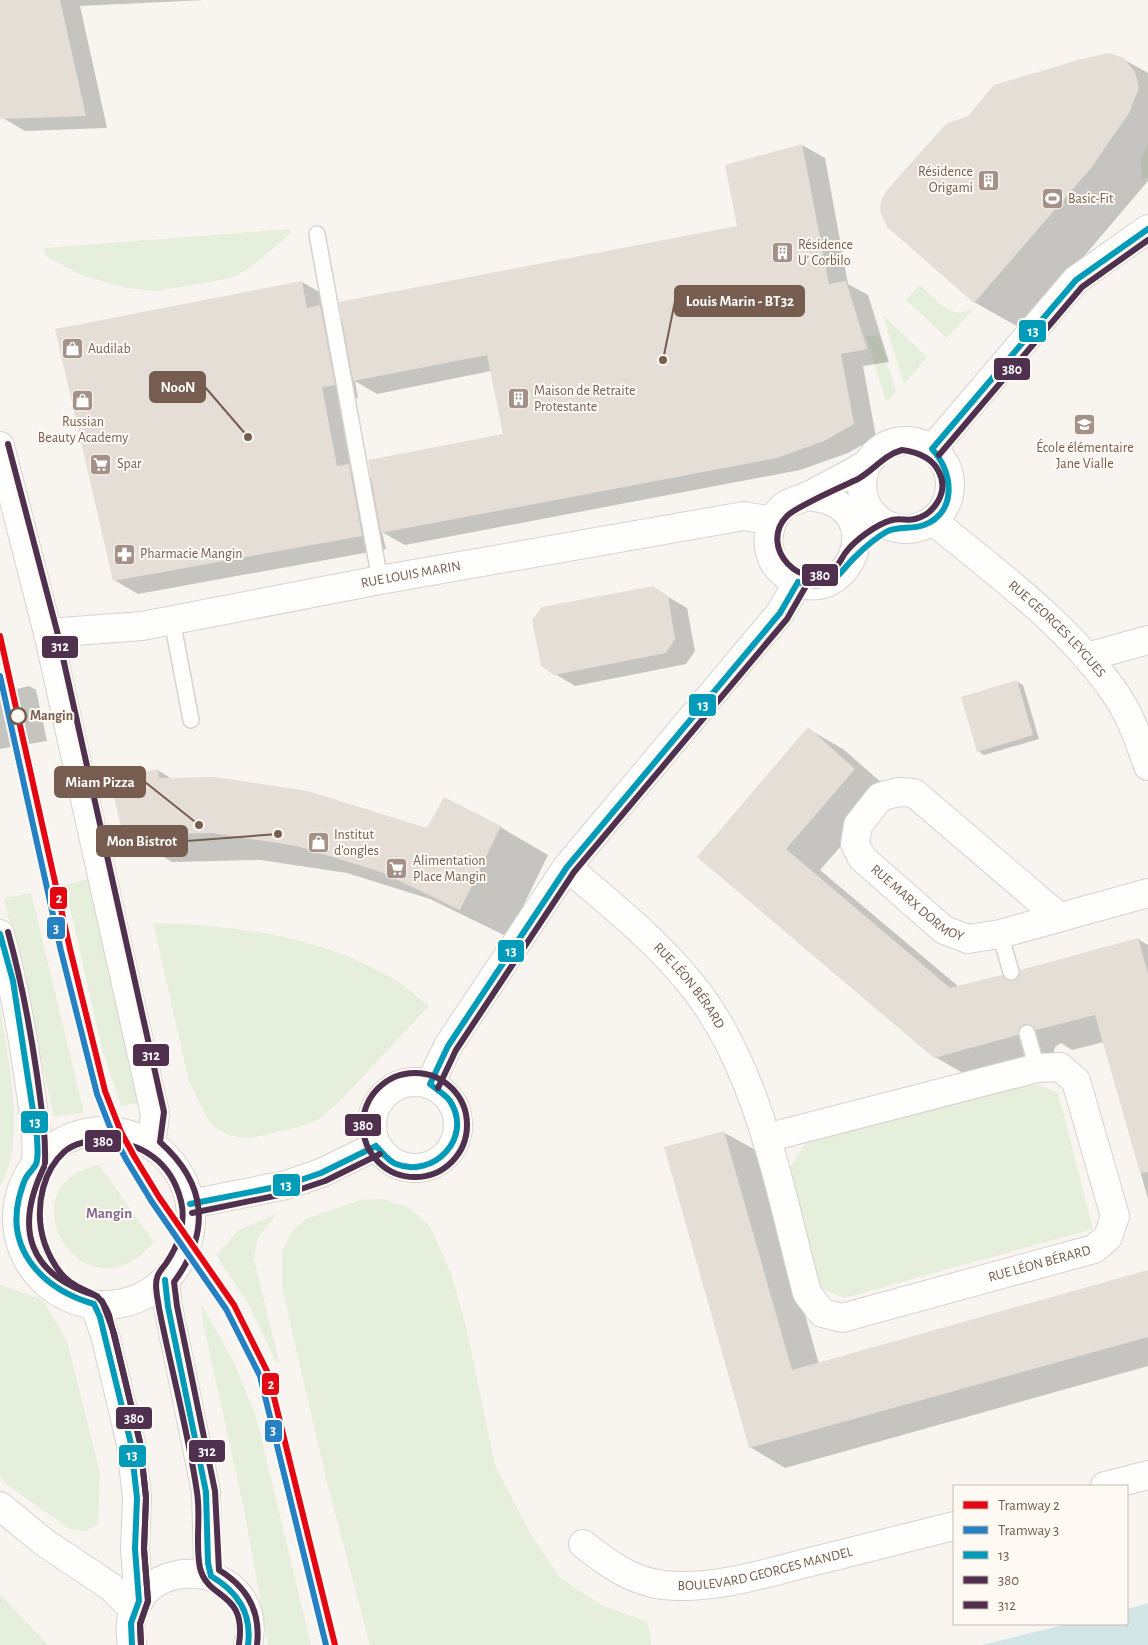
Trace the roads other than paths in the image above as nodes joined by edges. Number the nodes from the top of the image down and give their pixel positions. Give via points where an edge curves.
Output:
1 (1148, 229) edge
2 (316, 234) dead end
3 (0, 446) edge
4 (932, 449) junction
5 (867, 464) junction
6 (807, 496) junction
7 (772, 520) junction
8 (932, 520) junction
9 (895, 528) junction
10 (854, 556) junction
11 (380, 580) junction
12 (798, 582) junction
13 (172, 620) junction
14 (48, 633) junction
15 (1148, 640) edge
16 (1087, 657) junction
17 (191, 720) dead end
18 (1148, 766) edge
19 (567, 867) junction
20 (1148, 894) edge
21 (1059, 917) junction
22 (0, 934) edge
23 (1000, 934) junction
24 (1012, 972) dead end
25 (1027, 1033) dead end
26 (1037, 1068) junction
27 (430, 1084) junction
28 (766, 1138) junction
29 (151, 1145) junction
30 (376, 1146) junction
31 (36, 1163) junction
32 (190, 1204) junction
33 (165, 1280) junction
34 (94, 1304) junction
35 (1148, 1475) edge
36 (1109, 1485) edge
37 (0, 1506) edge
38 (953, 1526) edge
39 (583, 1544) dead end
40 (211, 1576) junction
41 (137, 1606) junction
42 (132, 1645) edge
43 (248, 1645) edge

1 - 4 street via 1076,280
2 - 11 lane
3 - 14 street
4 - 5 street via 916,441 901,441 876,452
4 - 8 street via 947,467 951,483 948,499 940,514
5 - 6 street
5 - 9 street via 862,480 863,495 869,509 880,521
6 - 7 street via 793,500
6 - 10 street via 834,502 846,511 853,523 856,539
7 - 11 street, RUE LOUIS MARIN via 744,516
7 - 12 street via 768,535 769,551 775,565
8 - 9 street via 911,529
8 - 16 street, RUE GEORGES LEYGUES via 1020,590
9 - 10 street
10 - 12 street via 846,569 833,580 817,585
11 - 13 street, RUE LOUIS MARIN
12 - 19 street via 780,613
13 - 14 street, RUE LOUIS MARIN via 142,626
13 - 17 lane
14 - 29 street via 155,1114
15 - 16 street
16 - 18 street, RUE GEORGES LEYGUES via 1114,691 1137,735
19 - 27 street via 448,1046
19 - 28 street, RUE LÉON BÉRARD via 633,924 687,979 726,1040 742,1072
20 - 21 street, RUE MARX DORMOY
21 - 23 street, RUE MARX DORMOY
21 - 23 street, RUE MARX DORMOY via 914,793 898,792 880,797 858,825 856,844 862,858 944,930 968,939
22 - 31 street via 13,981 28,1067 37,1137
23 - 24 lane
25 - 26 lane
26 - 28 street, RUE LÉON BÉRARD
26 - 28 street, RUE LÉON BÉRARD via 1060,1067 1076,1081 1115,1216 1108,1237 1094,1249 842,1318 822,1313 807,1293
27 - 30 street via 402,1084 380,1099 372,1117 372,1136
27 - 30 street via 446,1095 456,1112 458,1132 450,1150 437,1162 415,1169 392,1162
29 - 31 street via 121,1132 100,1131 81,1134 56,1145
29 - 32 street via 173,1164 181,1176
30 - 32 street via 322,1173 286,1185
31 - 34 street via 18,1205 22,1247 33,1268 50,1286 70,1298
32 - 33 street via 191,1228 186,1249
33 - 34 street via 137,1298 116,1304
33 - 40 street via 206,1492
34 - 41 street via 131,1444 137,1498
35 - 36 street
37 - 41 street via 45,1544
38 - 39 street, BOULEVARD GEORGES MANDEL via 770,1572 694,1585 663,1585 637,1579 611,1566
40 - 41 street via 184,1572 171,1575 158,1581
40 - 43 street via 225,1583 245,1606 250,1620
41 - 42 street via 131,1624

